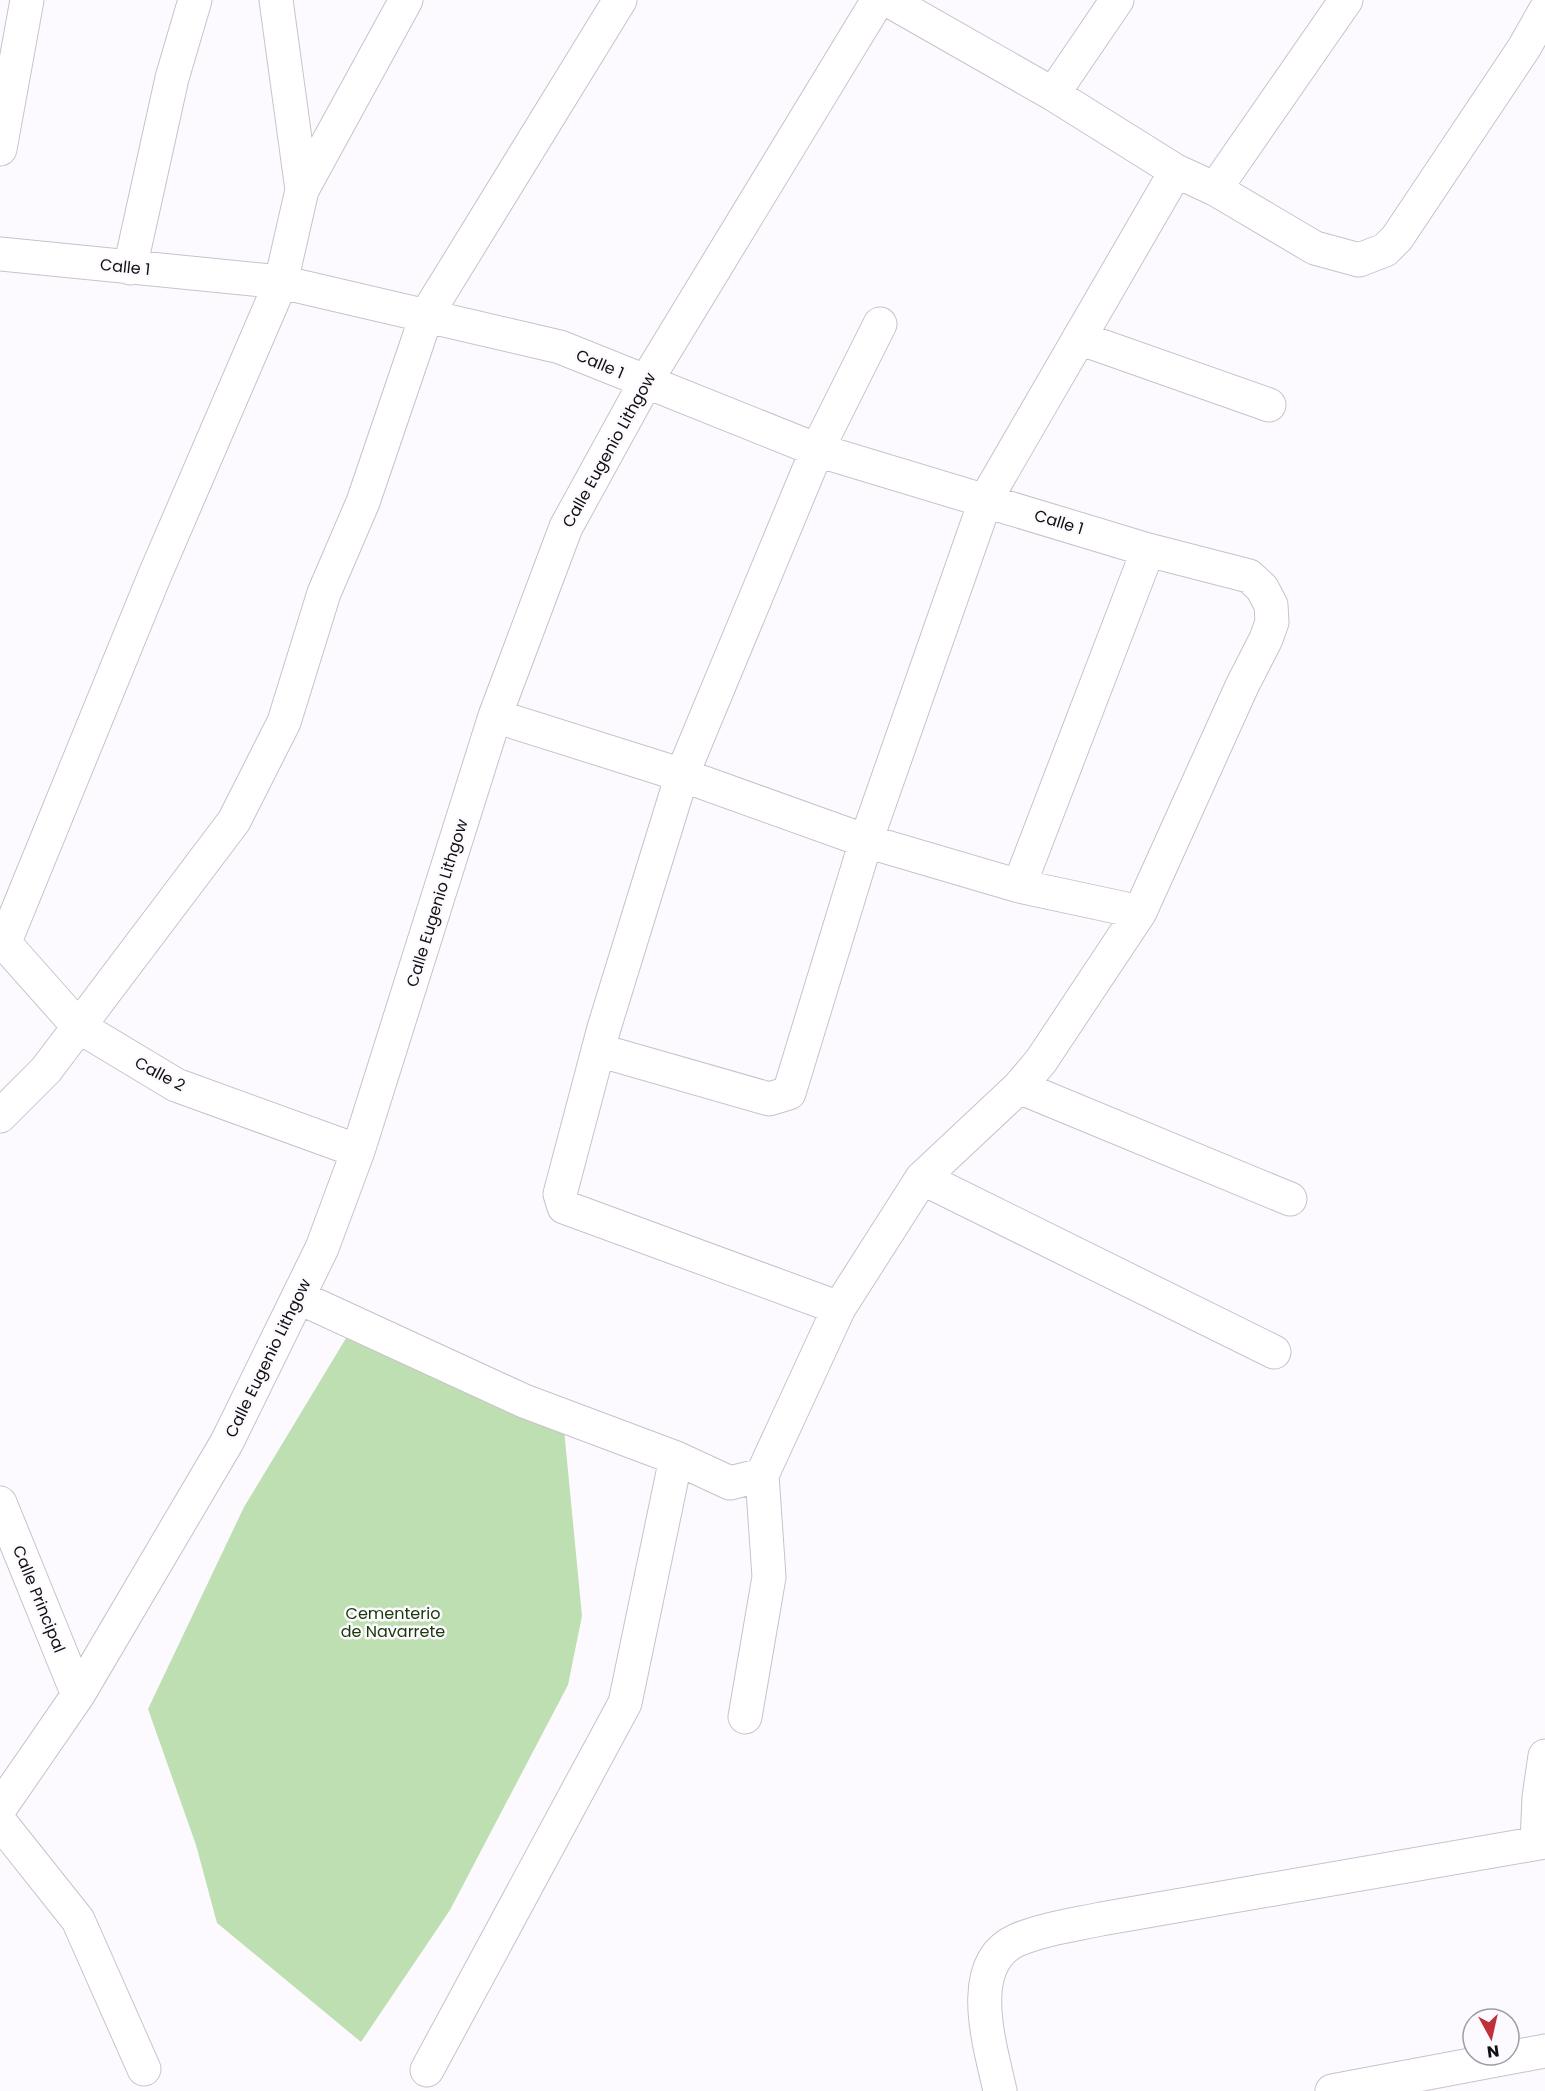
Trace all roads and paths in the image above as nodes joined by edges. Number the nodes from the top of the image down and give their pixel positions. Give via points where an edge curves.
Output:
1 (27, 0) edge
2 (195, 0) edge
3 (276, 0) edge
4 (406, 0) edge
5 (620, 0) edge
6 (878, 0) edge
7 (888, 0) edge
8 (1117, 0) edge
9 (1346, 0) edge
10 (1545, 11) edge
11 (1053, 94) junction
12 (0, 149) edge
13 (1176, 171) junction
14 (1215, 189) junction
15 (302, 190) junction
16 (0, 254) edge
17 (130, 268) junction
18 (281, 282) junction
19 (427, 314) junction
20 (880, 324) dead end
21 (1079, 338) junction
22 (645, 383) junction
23 (1269, 405) dead end
24 (817, 450) junction
25 (986, 499) junction
26 (1148, 550) junction
27 (495, 716) junction
28 (682, 775) junction
29 (866, 841) junction
30 (1019, 886) junction
31 (1140, 912) junction
32 (2, 941) edge
33 (78, 1026) junction
34 (598, 1050) junction
35 (1019, 1087) junction
36 (0, 1116) edge
37 (358, 1151) junction
38 (922, 1178) junction
39 (1290, 1199) dead end
40 (298, 1297) junction
41 (839, 1308) junction
42 (1274, 1352) dead end
43 (676, 1458) junction
44 (762, 1475) junction
45 (0, 1503) edge
46 (78, 1695) junction
47 (745, 1717) dead end
48 (1545, 1756) edge
49 (0, 1808) edge
50 (0, 1822) edge
51 (1541, 1842) edge
52 (1545, 2051) edge
53 (144, 2070) dead end
54 (427, 2070) dead end
55 (1000, 2091) edge
56 (1332, 2091) edge

1 - 12 street
2 - 17 street via 172,78
3 - 15 street
4 - 15 street
5 - 19 street
6 - 22 street, Calle Eugenio Lithgow
7 - 11 street
8 - 11 street
9 - 14 street
10 - 14 street via 1404,228 1385,250 1359,260 1315,248
11 - 13 street
13 - 14 street
13 - 21 street
15 - 18 street
16 - 17 street, Calle 1
17 - 18 street, Calle 1
18 - 19 street, Calle 1
18 - 32 street
19 - 22 street, Calle 1 via 560,347
19 - 33 street via 363,502 324,593 284,722 234,821
20 - 24 street
21 - 23 street
21 - 25 street
22 - 24 street, Calle 1
22 - 27 street, Calle Eugenio Lithgow via 566,527
24 - 25 street, Calle 1
24 - 28 street
25 - 26 street, Calle 1
25 - 29 street
26 - 30 street
26 - 31 street, Calle 1 via 1249,576 1262,588 1271,605 1272,622
27 - 28 street
27 - 37 street, Calle Eugenio Lithgow
28 - 29 street
28 - 34 street
29 - 30 street
29 - 34 street via 789,1093 769,1099
30 - 31 street
31 - 35 street via 1041,1061
32 - 33 street, Calle 2
33 - 36 street via 46,1070
33 - 37 street, Calle 2 via 176,1085
34 - 41 street via 560,1194 564,1207
35 - 38 street
35 - 39 street
37 - 40 street, Calle Eugenio Lithgow via 322,1248
38 - 41 street
38 - 42 street
40 - 43 street via 524,1401
40 - 46 street, Calle Eugenio Lithgow via 227,1442
41 - 44 street
43 - 44 street via 730,1483
43 - 54 street via 625,1703
44 - 47 street via 770,1576
45 - 46 street, Calle Principal
46 - 49 street, Calle Eugenio Lithgow
48 - 51 street via 1539,1797
50 - 53 street via 78,1920
51 - 55 street via 1101,1919 1015,1941 992,1959 985,1985 985,2011
52 - 56 street

